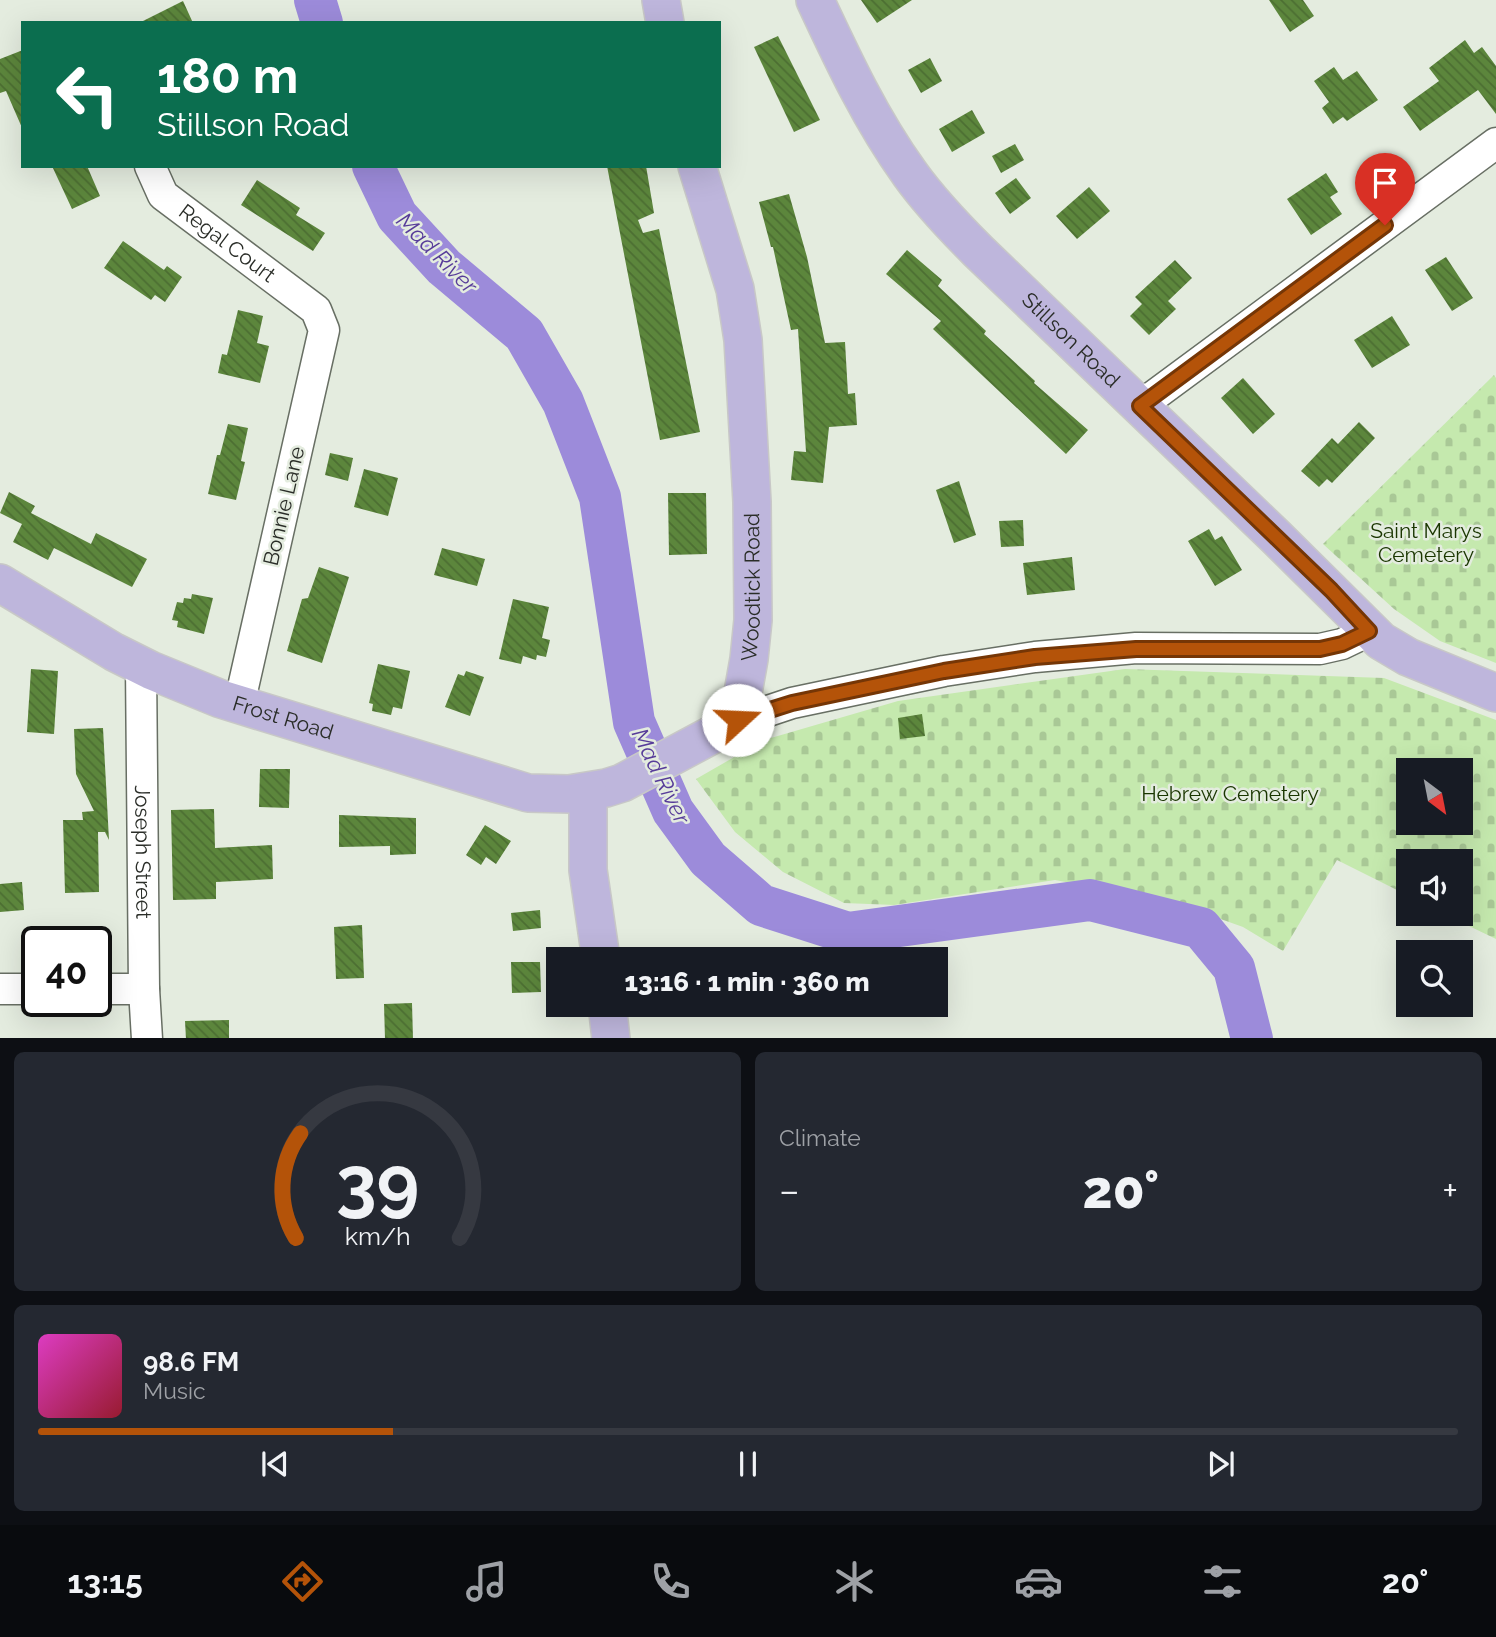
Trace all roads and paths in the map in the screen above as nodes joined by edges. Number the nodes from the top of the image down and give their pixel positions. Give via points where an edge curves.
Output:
1 (660, 0) edge
2 (815, 0) edge
3 (665, 21) edge
4 (1496, 143) edge
5 (151, 168) edge
6 (698, 168) edge
7 (316, 310) joint
8 (1140, 406) junction
9 (0, 583) edge
10 (1369, 631) junction
11 (141, 666) junction
12 (1496, 693) edge
13 (239, 705) junction
14 (738, 720) junction
15 (588, 792) junction
16 (599, 947) edge
17 (0, 989) edge
18 (21, 989) edge
19 (112, 989) edge
20 (144, 989) junction
21 (609, 1017) edge
22 (147, 1038) edge
23 (611, 1038) edge

1 - 3 main road
2 - 8 main road, Stillson Road via 868,107 926,195
4 - 8 street
5 - 7 street, Regal Court via 163,195
6 - 14 main road, Woodtick Road via 735,289 743,340 754,599
7 - 13 street, Bonnie Lane via 324,330
8 - 10 main road, Stillson Road
9 - 11 main road, Frost Road
10 - 12 main road, Stillson Road via 1408,657
10 - 14 street via 1320,649 1136,649 1004,661 792,703
11 - 13 main road, Frost Road
11 - 20 street, Joseph Street
13 - 15 main road, Frost Road via 528,793
14 - 15 main road via 630,779
15 - 16 main road via 588,870
17 - 18 street
19 - 20 street
20 - 22 street, Joseph Street
21 - 23 main road

